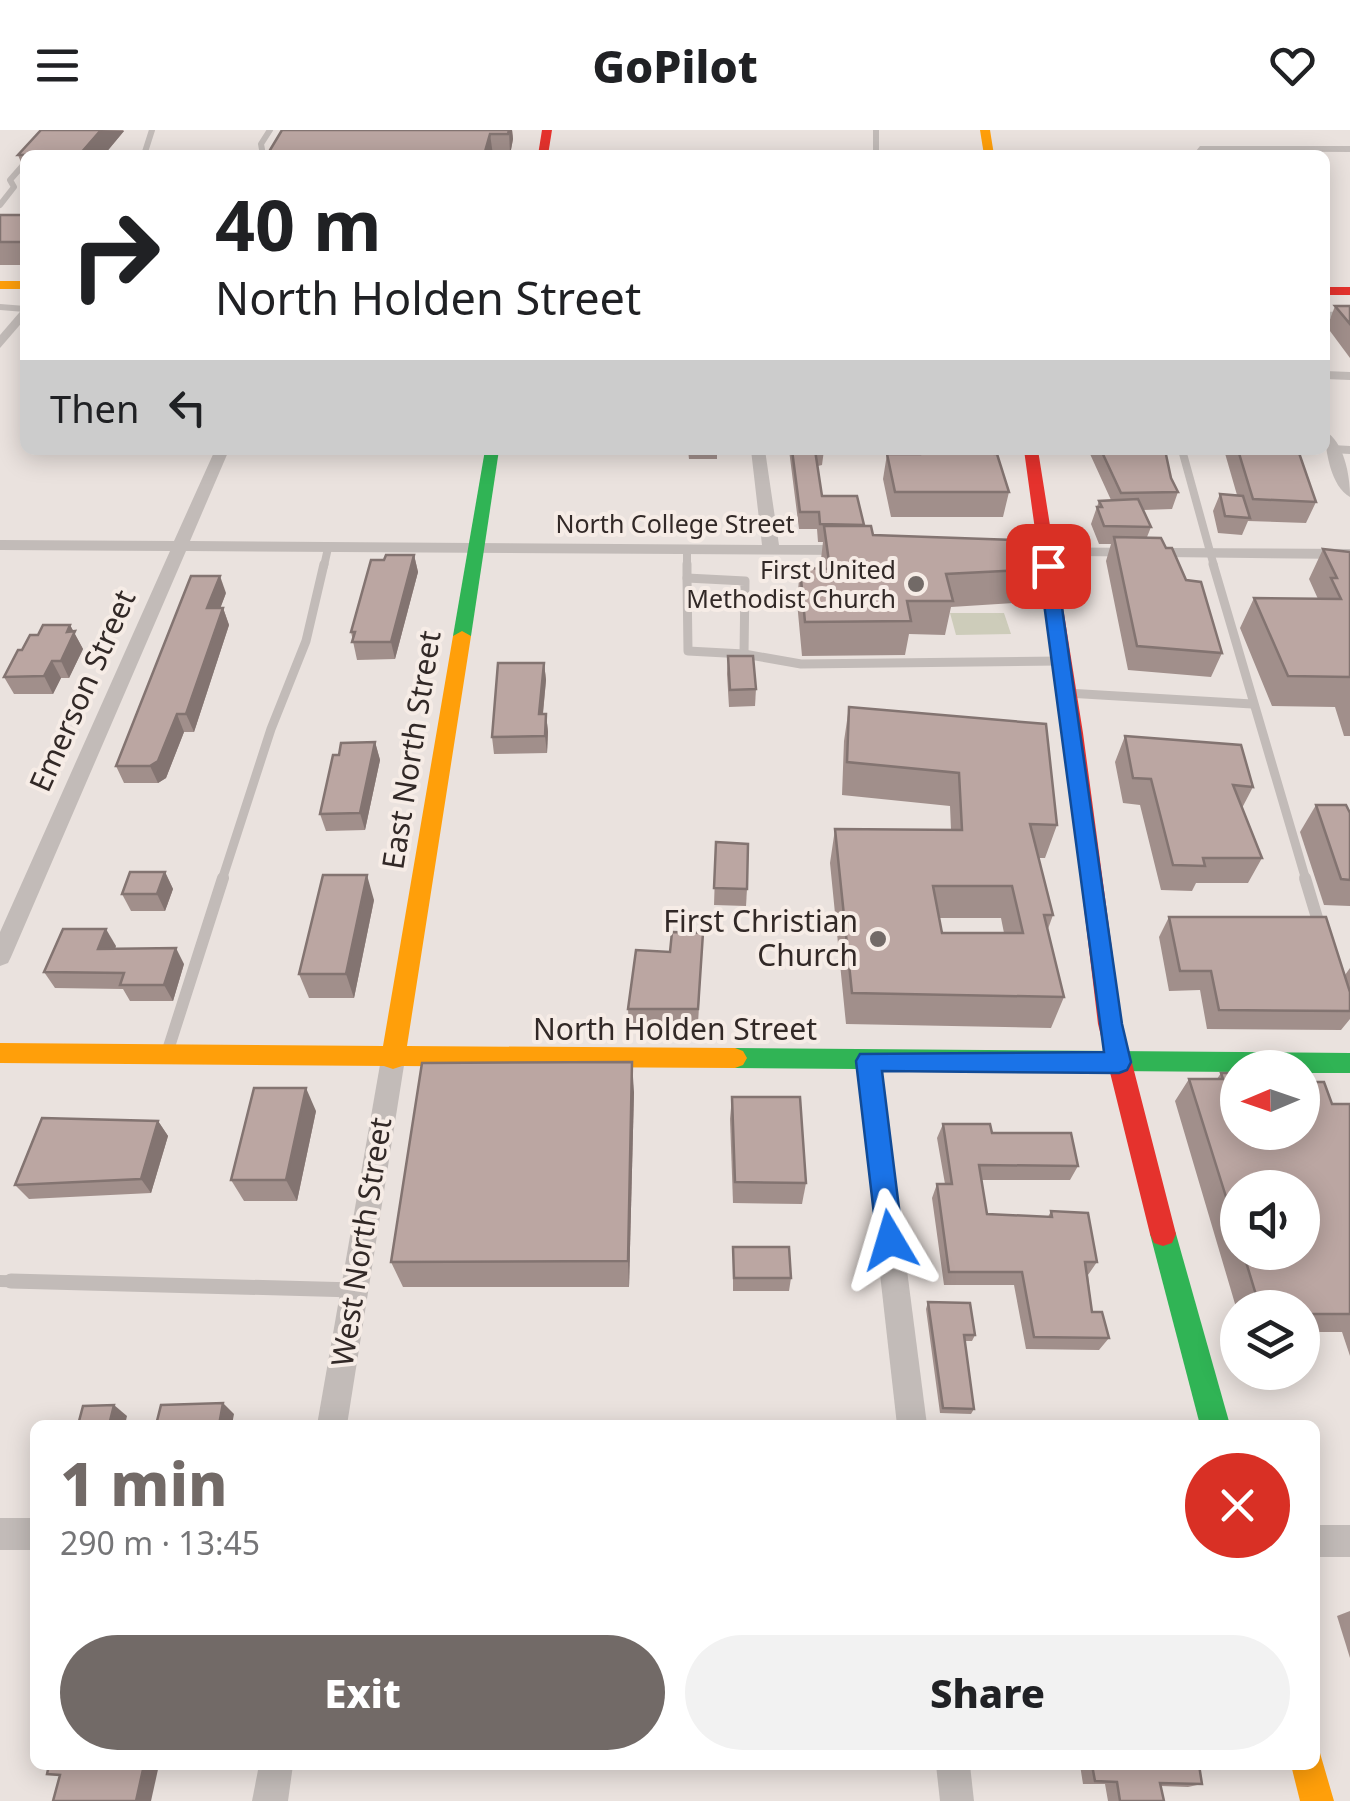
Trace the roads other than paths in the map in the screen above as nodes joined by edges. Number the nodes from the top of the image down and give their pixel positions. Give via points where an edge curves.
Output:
1 (1199, 148) edge
2 (1350, 149) edge
3 (20, 169) edge
4 (0, 204) edge
5 (20, 317) edge
6 (0, 344) edge
7 (1330, 447) edge
8 (220, 455) edge
9 (491, 455) edge
10 (759, 455) edge
11 (1032, 455) edge
12 (1183, 455) edge
13 (1350, 492) edge
14 (0, 545) edge
15 (179, 547) junction
16 (328, 548) junction
17 (475, 548) junction
18 (688, 549) junction
19 (771, 549) junction
20 (866, 550) edge
21 (962, 552) edge
22 (1045, 553) junction
23 (1210, 554) junction
24 (1350, 554) edge
25 (688, 578) junction
26 (744, 654) junction
27 (1062, 661) junction
28 (1067, 692) junction
29 (1252, 704) junction
30 (1327, 950) edge
31 (0, 957) edge
32 (0, 1053) edge
33 (166, 1056) junction
34 (392, 1059) junction
35 (868, 1061) junction
36 (1119, 1062) junction
37 (1350, 1063) edge
38 (0, 1281) edge
39 (354, 1290) junction
40 (333, 1420) edge
41 (911, 1420) edge
42 (1214, 1420) edge
43 (0, 1534) edge
44 (30, 1534) edge
45 (1320, 1541) edge
46 (1350, 1541) edge
47 (275, 1770) edge
48 (953, 1770) edge
49 (1309, 1770) edge
50 (270, 1801) edge
51 (957, 1801) edge
52 (1318, 1801) edge

1 - 2 street
3 - 4 lane
5 - 6 street
7 - 13 street
8 - 15 street, Emerson Street
9 - 17 main road, East North Street
10 - 19 street
11 - 22 main road
12 - 23 lane
14 - 15 street, North College Street
15 - 16 street, North College Street
15 - 31 street, Emerson Street
16 - 17 street, North College Street
16 - 33 lane via 306,641 271,729
17 - 18 street, North College Street
17 - 34 main road, East North Street
18 - 19 street, North College Street
18 - 25 lane
19 - 20 street, North College Street
21 - 22 street
22 - 23 street
22 - 27 main road
23 - 24 street
23 - 29 lane
25 - 26 lane via 688,651
25 - 26 lane via 745,581
26 - 27 lane via 801,664
27 - 28 main road
28 - 29 lane
28 - 36 main road
29 - 30 lane
32 - 33 main road, North Holden Street
33 - 34 main road, North Holden Street
34 - 35 main road, North Holden Street
34 - 39 street, West North Street
35 - 36 main road, North Holden Street
35 - 41 street
36 - 37 main road, North Holden Street
36 - 42 main road
38 - 39 lane
39 - 40 street, West North Street
43 - 44 street
45 - 46 street
47 - 50 street
48 - 51 street
49 - 52 main road

